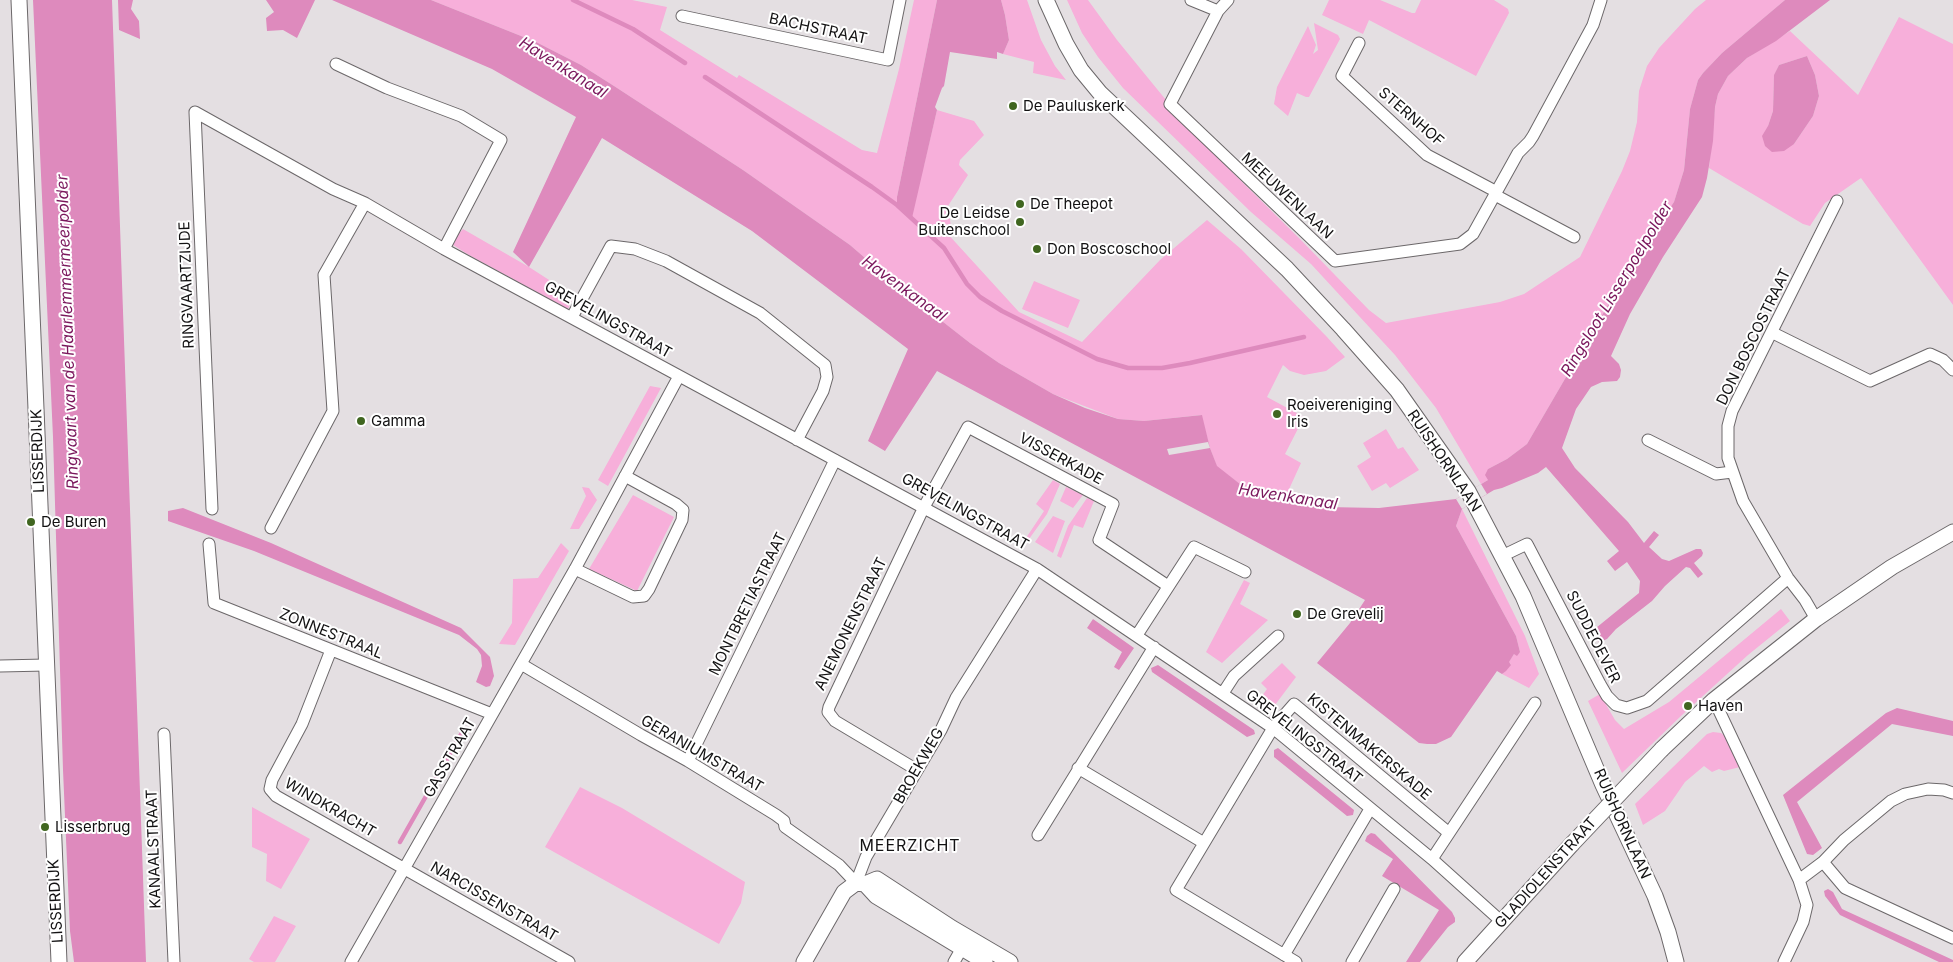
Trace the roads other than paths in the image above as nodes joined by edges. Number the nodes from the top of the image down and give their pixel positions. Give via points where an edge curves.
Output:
1 (19, 0) edge
2 (900, 0) edge
3 (1046, 0) edge
4 (1191, 0) edge
5 (1228, 0) edge
6 (1601, 0) edge
7 (1218, 11) junction
8 (682, 16) dead end
9 (1358, 43) dead end
10 (336, 64) dead end
11 (240, 137) joint
12 (1496, 194) junction
13 (1837, 201) dead end
14 (365, 203) junction
15 (1574, 237) dead end
16 (444, 249) junction
17 (572, 317) junction
18 (1773, 333) junction
19 (1953, 370) edge
20 (679, 376) junction
21 (797, 440) junction
22 (1648, 440) dead end
23 (835, 460) junction
24 (1732, 472) junction
25 (625, 476) junction
26 (924, 507) junction
27 (212, 509) dead end
28 (271, 528) dead end
29 (1953, 532) edge
30 (209, 544) dead end
31 (1502, 556) junction
32 (575, 569) junction
33 (1037, 569) junction
34 (1245, 572) dead end
35 (1788, 578) junction
36 (1168, 586) junction
37 (1816, 619) junction
38 (1137, 635) junction
39 (1278, 636) dead end
40 (1154, 646) junction
41 (331, 650) junction
42 (521, 664) junction
43 (46, 665) junction
44 (0, 666) edge
45 (1223, 692) junction
46 (1714, 700) junction
47 (1535, 703) dead end
48 (492, 714) junction
49 (1272, 728) junction
50 (164, 734) dead end
51 (688, 761) junction
52 (1078, 768) junction
53 (917, 770) junction
54 (1953, 793) edge
55 (1370, 810) junction
56 (1449, 833) junction
57 (1038, 835) dead end
58 (1204, 843) junction
59 (1432, 860) junction
60 (1823, 862) junction
61 (404, 868) junction
62 (1799, 880) junction
63 (860, 884) junction
64 (1394, 889) dead end
65 (1502, 922) junction
66 (1953, 938) edge
67 (965, 943) junction
68 (1284, 955) junction
69 (59, 962) edge
70 (174, 962) edge
71 (351, 962) edge
72 (569, 962) edge
73 (804, 962) edge
74 (954, 962) edge
75 (985, 962) edge
76 (1010, 962) edge
77 (1296, 962) edge
78 (1352, 962) edge
79 (1465, 962) edge
80 (1676, 962) edge
81 (1784, 962) edge

1 - 43 main road, LISSERDIJK
2 - 8 street, BACHSTRAAT via 888,60
3 - 31 main road, RUISHORNLAAN via 1066,44 1100,94 1287,270 1397,390 1471,497
4 - 7 street
5 - 7 street, MEEUWENLAAN
6 - 12 street, MEEUWENLAAN via 1593,24 1533,136 1518,153
7 - 12 street, MEEUWENLAAN via 1170,104 1335,261 1460,244 1473,234
9 - 12 street, STERNHOF via 1342,76 1427,155
10 - 16 street via 387,88 461,116 501,140
11 - 14 street, GREVELINGSTRAAT via 333,189
11 - 27 street, RINGVAARTZIJDE via 195,112
12 - 15 street
13 - 18 street, DON BOSCOSTRAAT
14 - 16 street, GREVELINGSTRAAT
14 - 28 street via 324,275 333,411
16 - 17 street, GREVELINGSTRAAT
17 - 20 street, GREVELINGSTRAAT
17 - 21 street via 611,246 635,249 666,262 760,313 825,365 827,377 823,391
18 - 19 street via 1870,381 1930,354
18 - 24 street, DON BOSCOSTRAAT via 1730,418 1727,443
20 - 21 street, GREVELINGSTRAAT
20 - 25 street, GASSTRAAT
21 - 23 street, GREVELINGSTRAAT
22 - 24 street via 1716,474
23 - 26 street, GREVELINGSTRAAT
23 - 51 street, MONTBRETIASTRAAT
24 - 35 street, DON BOSCOSTRAAT via 1743,501
25 - 32 street, GASSTRAAT
25 - 32 street via 682,510 682,520 649,589 644,596 633,597
26 - 33 street, GREVELINGSTRAAT
26 - 36 street, VISSERKADE via 968,427 1113,504 1099,540
26 - 53 street, ANEMONENSTRAAT via 828,712 835,721
29 - 37 main road, GLADIOLENSTRAAT via 1892,567
30 - 41 street, ZONNESTRAAL via 214,603
31 - 35 street, SUDDEOEVER via 1527,544 1600,684 1616,705 1627,708 1647,701
31 - 80 main road, RUISHORNLAAN via 1523,596 1655,896
32 - 42 street, GASSTRAAT
33 - 38 street, GREVELINGSTRAAT
33 - 53 street, BROEKWEG via 964,686
34 - 36 street via 1194,547
35 - 37 street, DON BOSCOSTRAAT
36 - 38 street
37 - 46 main road, GLADIOLENSTRAAT
38 - 40 street, GREVELINGSTRAAT
39 - 45 street via 1234,676
40 - 45 street, GREVELINGSTRAAT
40 - 52 street
41 - 48 street, ZONNESTRAAL
41 - 61 street, WINDKRACHT via 302,724 270,789 276,796
42 - 48 street, GASSTRAAT
42 - 51 street, GERANIUMSTRAAT
43 - 44 street
43 - 69 main road, LISSERDIJK
45 - 49 street, GREVELINGSTRAAT
46 - 62 street
46 - 65 main road, GLADIOLENSTRAAT, bridge via 1662,749
47 - 56 street
48 - 61 street, GASSTRAAT
49 - 55 street, GREVELINGSTRAAT
49 - 56 street, KISTENMAKERSKADE via 1294,704
49 - 58 street
50 - 70 street, KANAALSTRAAT
51 - 63 street, GERANIUMSTRAAT via 784,821 786,827
52 - 57 street
52 - 58 street
53 - 63 street, BROEKWEG via 866,857
54 - 60 street via 1928,789 1891,801
55 - 59 street, GREVELINGSTRAAT
55 - 68 street
56 - 59 street
58 - 68 street via 1176,890
59 - 65 street, GREVELINGSTRAAT
60 - 62 street
60 - 66 street via 1845,888
61 - 71 street, GASSTRAAT
61 - 72 street, NARCISSENSTRAAT
62 - 81 street via 1808,905
63 - 67 main road via 877,878
63 - 73 main road, BROEKWEG via 844,892
64 - 78 street
65 - 79 main road, GLADIOLENSTRAAT
67 - 74 street
67 - 75 main road
67 - 76 main road
68 - 77 street

